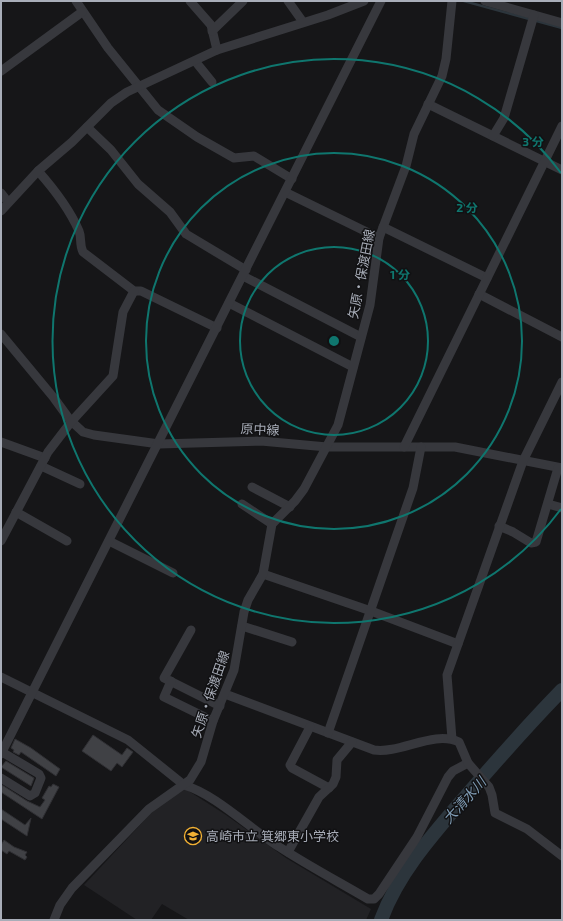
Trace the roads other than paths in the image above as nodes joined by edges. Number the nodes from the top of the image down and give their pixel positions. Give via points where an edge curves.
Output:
1 (76, 1) edge
2 (190, 1) edge
3 (243, 1) edge
4 (288, 1) edge
5 (364, 1) edge
6 (381, 1) edge
7 (486, 1) edge
8 (452, 2) edge
9 (82, 12) junction
10 (534, 15) junction
11 (303, 22) junction
12 (562, 22) edge
13 (212, 31) junction
14 (218, 50) junction
15 (194, 61) junction
16 (1, 71) edge
17 (212, 82) dead end
18 (138, 86) junction
19 (428, 104) junction
20 (562, 126) edge
21 (87, 127) junction
22 (493, 136) junction
23 (544, 161) junction
24 (562, 170) edge
25 (38, 171) junction
26 (292, 179) junction
27 (285, 192) junction
28 (1, 193) edge
29 (8, 202) junction
30 (1, 211) edge
31 (383, 226) junction
32 (379, 238) junction
33 (244, 273) junction
34 (486, 278) junction
35 (134, 291) junction
36 (478, 294) junction
37 (229, 304) junction
38 (217, 328) junction
39 (1, 334) edge
40 (362, 337) junction
41 (562, 337) edge
42 (353, 367) junction
43 (562, 382) edge
44 (71, 422) junction
45 (1, 442) edge
46 (159, 444) junction
47 (327, 447) junction
48 (404, 447) junction
49 (421, 447) junction
50 (523, 461) junction
51 (43, 462) junction
52 (560, 468) edge
53 (80, 484) dead end
54 (252, 487) dead end
55 (242, 504) dead end
56 (548, 504) junction
57 (290, 507) junction
58 (562, 508) edge
59 (16, 512) junction
60 (272, 524) junction
61 (499, 526) junction
62 (1, 541) edge
63 (67, 541) dead end
64 (109, 541) junction
65 (173, 573) dead end
66 (263, 574) junction
67 (371, 611) junction
68 (242, 626) junction
69 (191, 630) dead end
70 (292, 642) dead end
71 (458, 644) junction
72 (1, 677) edge
73 (172, 681) junction
74 (32, 693) junction
75 (225, 694) junction
76 (220, 706) junction
77 (213, 721) junction
78 (310, 727) junction
79 (328, 734) junction
80 (452, 739) junction
81 (352, 742) junction
82 (2, 753) edge
83 (468, 762) junction
84 (1, 778) edge
85 (184, 785) junction
86 (330, 788) junction
87 (288, 852) junction
88 (562, 856) edge
89 (54, 920) edge

1 - 9 street
2 - 13 street via 211,25
3 - 13 street
4 - 11 street
5 - 11 street
6 - 26 street
7 - 10 street
8 - 19 street, 矢原・保渡田線 via 446,59 442,76
9 - 16 street
9 - 18 street
10 - 12 street
10 - 22 street via 504,118
11 - 14 street
13 - 14 street
14 - 15 street
15 - 17 street
15 - 18 street
18 - 21 street via 111,103
18 - 26 street via 158,110 197,137 234,158 254,156
19 - 22 street
19 - 31 street, 矢原・保渡田線 via 414,134 406,166
20 - 23 street
21 - 25 street
21 - 33 street via 111,150 138,184 170,212 186,234
22 - 23 street
23 - 24 street
23 - 34 street
25 - 29 street
25 - 35 street via 74,219 80,233 79,245 82,252
26 - 27 street
27 - 32 street
27 - 33 street
28 - 29 street
29 - 30 street
31 - 32 street, 矢原・保渡田線
31 - 34 street
32 - 40 street, 矢原・保渡田線 via 370,305
33 - 37 street
33 - 40 street
34 - 36 street
35 - 38 street via 141,291
35 - 44 street via 123,312 113,376
36 - 41 street
36 - 48 street
37 - 38 street
37 - 42 street
38 - 46 street
39 - 44 street, 原中線
40 - 42 street, 矢原・保渡田線
42 - 47 street, 矢原・保渡田線 via 338,425
43 - 50 street
44 - 46 street, 原中線 via 83,432 94,435
44 - 51 street
45 - 51 street
46 - 47 street, 原中線 via 261,441
46 - 64 street
47 - 48 street, 原中線
47 - 57 street, 矢原・保渡田線 via 304,489
48 - 49 street, 原中線
49 - 50 street, 原中線 via 455,447
49 - 67 street via 413,488
50 - 52 street, 原中線
50 - 61 street
51 - 53 street
51 - 59 street
52 - 56 street
54 - 57 street
55 - 60 street
56 - 58 street
56 - 61 street via 536,542 531,543
57 - 60 street, 矢原・保渡田線
59 - 62 street
59 - 63 street
60 - 66 street, 矢原・保渡田線
61 - 71 street
64 - 65 street
64 - 74 street
66 - 67 street
66 - 68 street, 矢原・保渡田線 via 248,600
67 - 71 street
67 - 79 street
68 - 70 street
68 - 75 street, 矢原・保渡田線 via 234,670
69 - 73 street via 164,678
71 - 80 street via 447,675
72 - 74 street
73 - 76 street
73 - 77 street via 164,697
74 - 82 street
74 - 85 street via 128,740
75 - 76 street, 矢原・保渡田線
75 - 78 street
76 - 77 street, 矢原・保渡田線
77 - 85 street, 矢原・保渡田線 via 201,762
78 - 79 street
78 - 86 street via 290,765
79 - 81 street
80 - 81 street via 384,751
80 - 83 street via 459,742
81 - 86 street via 337,760 336,777
82 - 84 street via 39,774 41,778 35,793 30,796
83 - 87 street via 448,776 417,837 374,899 368,899
83 - 88 street via 492,795 495,813 527,829
85 - 87 street via 231,812
85 - 89 street, 矢原・保渡田線 via 149,809 72,888 60,905
86 - 87 street via 319,797

